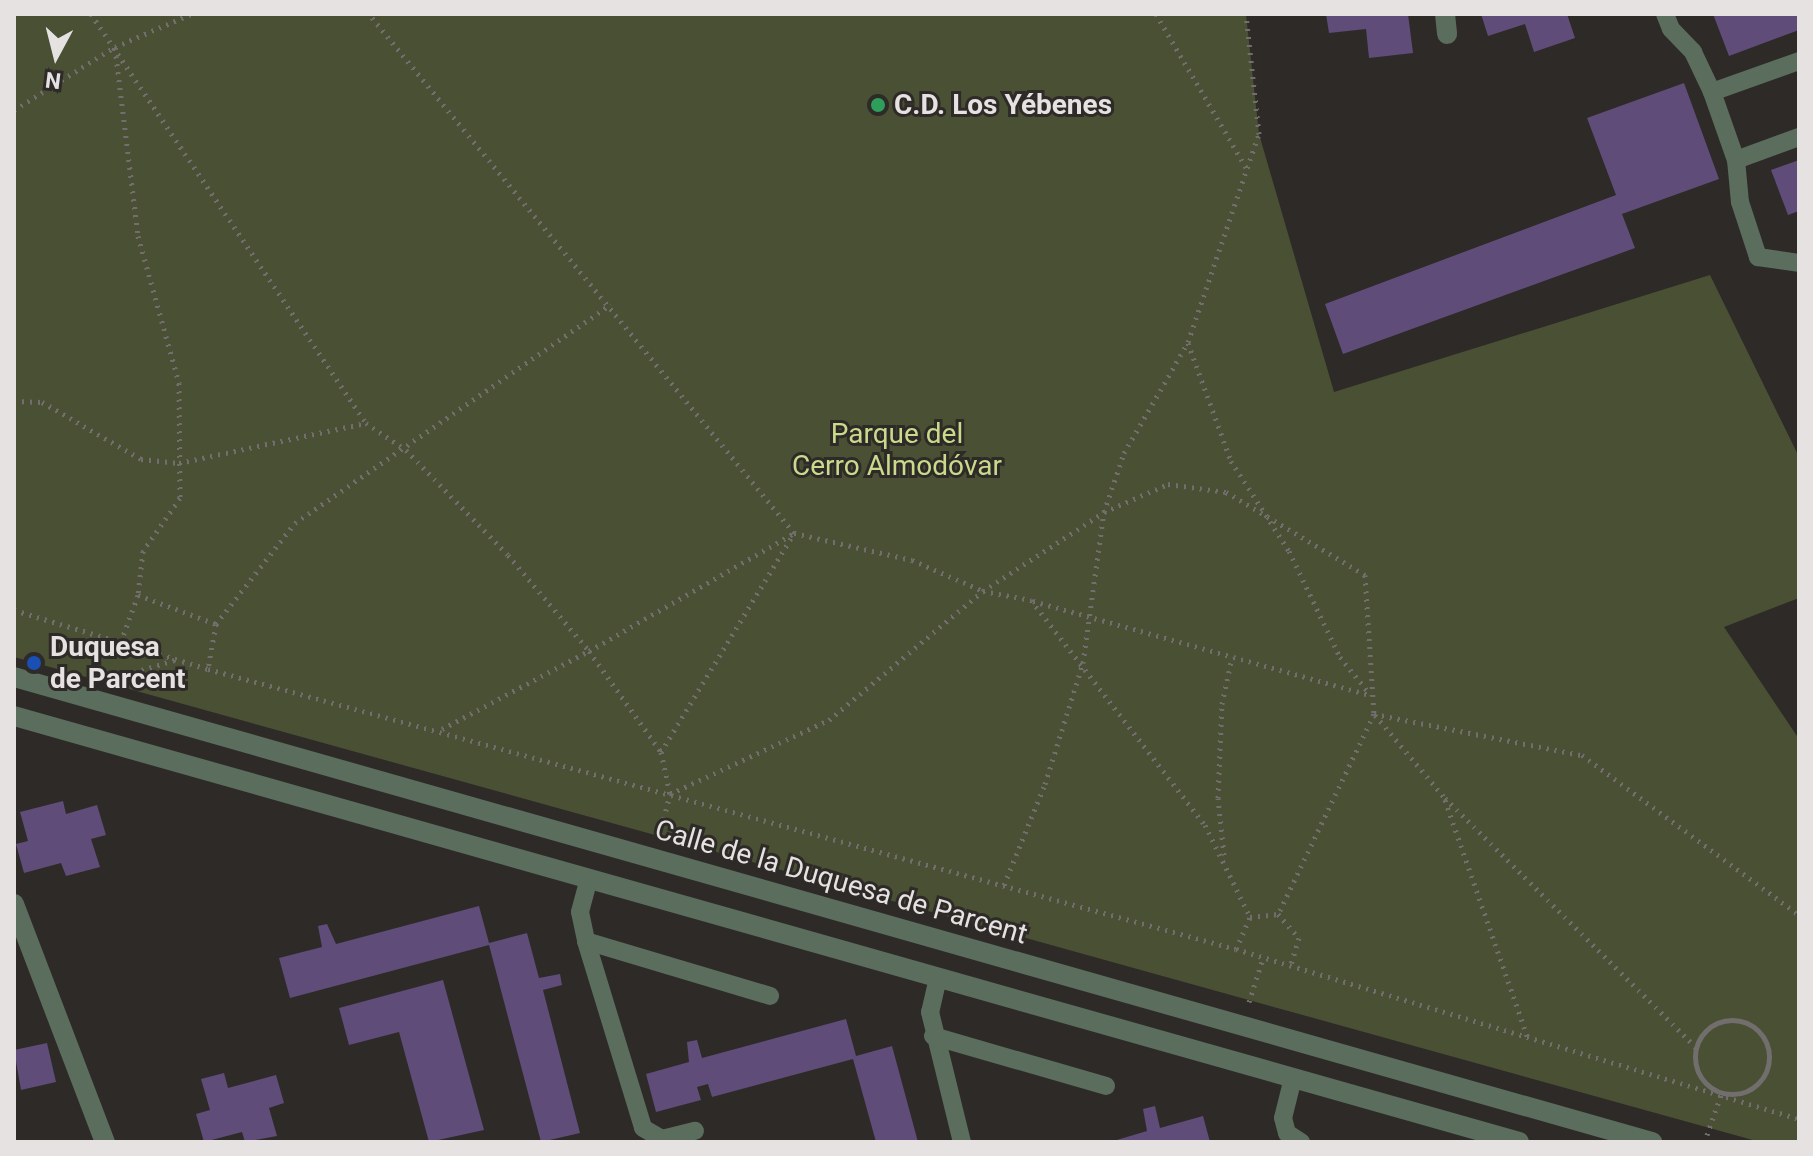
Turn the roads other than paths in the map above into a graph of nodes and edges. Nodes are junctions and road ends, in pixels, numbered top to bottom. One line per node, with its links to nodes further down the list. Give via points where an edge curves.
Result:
1 (1665, 14): 3 (lane, via 1671,29 1693,52)
2 (1799, 61): 3 (lane)
3 (1712, 92): 5 (lane)
4 (1799, 137): 5 (lane)
5 (1736, 160): 6 (lane, via 1740,202 1758,257)
6 (1799, 263)
7 (14, 677): 22 (street, Calle de la Duquesa de Parcent)
8 (14, 716): 9 (street)
9 (588, 882): 11 (lane, via 580,912); 12 (street)
10 (14, 904): 18 (street)
11 (586, 941): 13 (lane); 17 (lane, via 643,1128 662,1139)
12 (938, 978): 14 (lane, via 930,1012); 15 (street)
13 (770, 996)
14 (933, 1036): 16 (lane); 19 (lane)
15 (1293, 1078): 20 (lane, via 1283,1118 1287,1133); 21 (street)
16 (1106, 1086)
17 (695, 1131)
18 (105, 1142)
19 (962, 1142)
20 (1301, 1142)
21 (1519, 1142)
22 (1652, 1142)

